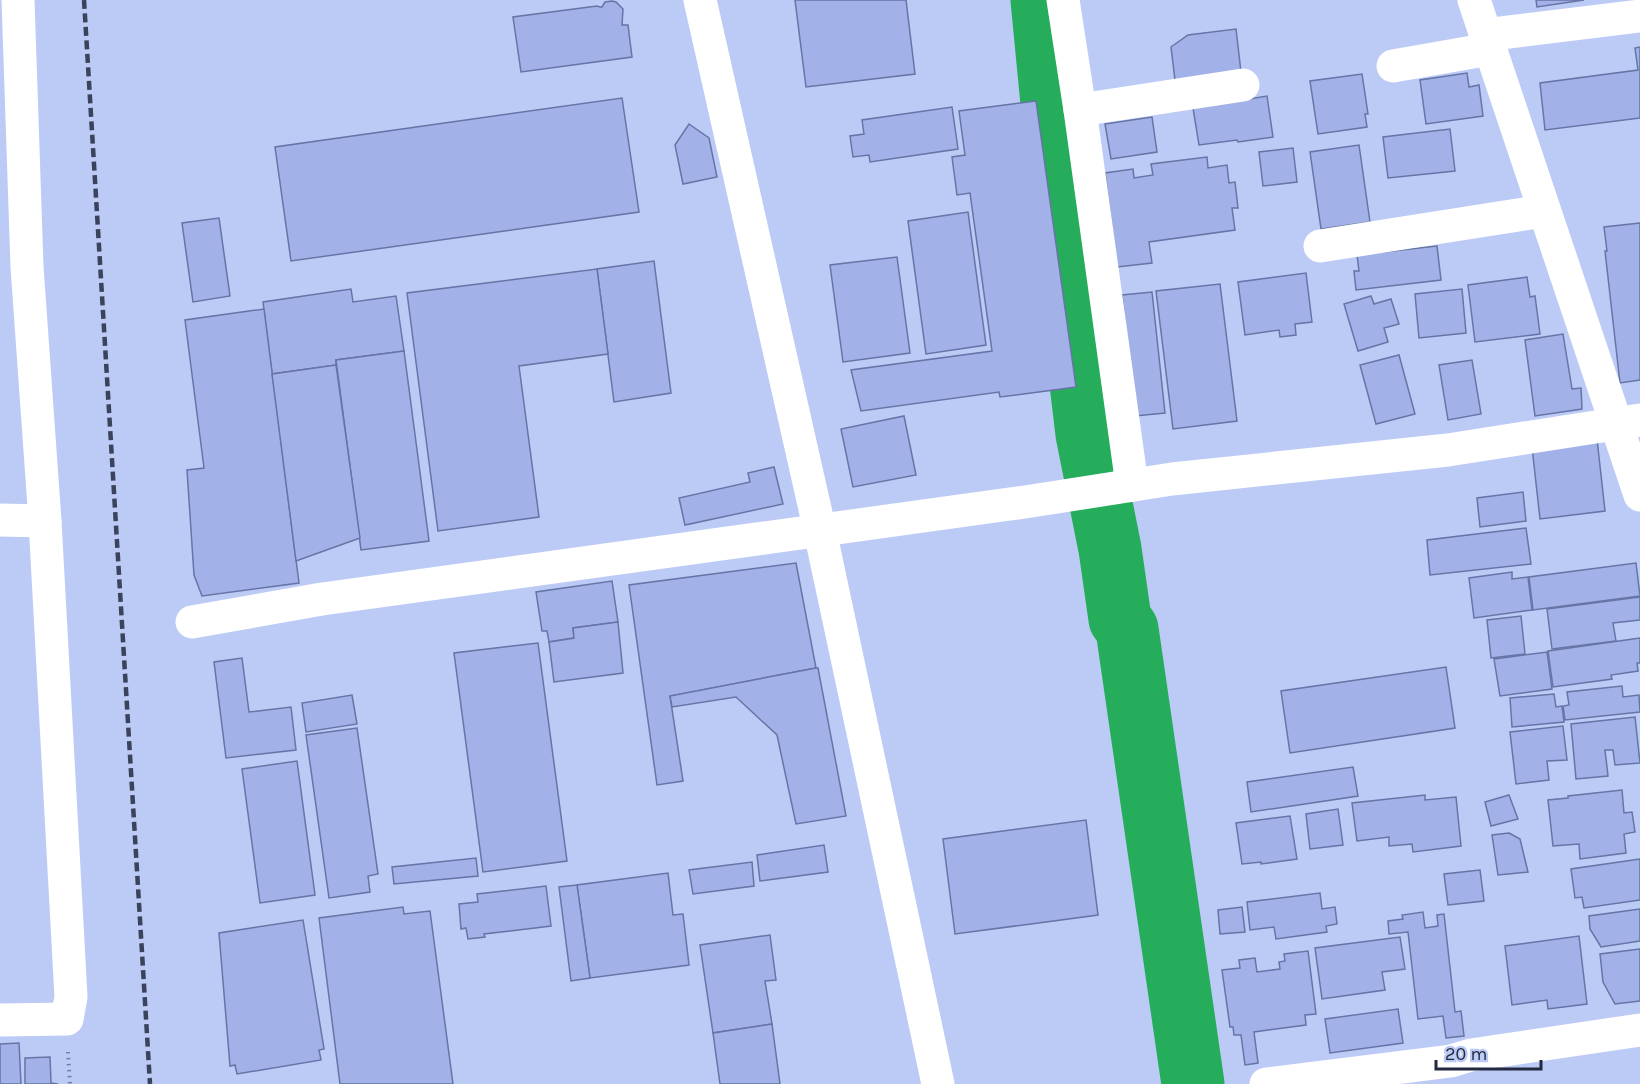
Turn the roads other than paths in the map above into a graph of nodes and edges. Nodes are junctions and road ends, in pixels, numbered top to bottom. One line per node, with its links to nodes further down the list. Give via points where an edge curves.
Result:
1 (18, 0): 12 (street)
2 (700, 0): 18 (street)
3 (1063, 0): 9 (street)
4 (1474, 0): 6 (street)
5 (1640, 16): 6 (street)
6 (1487, 42): 7 (street); 10 (street)
7 (1393, 66)
8 (1243, 85): 9 (street)
9 (1080, 110): 14 (street)
10 (1544, 211): 11 (street); 13 (street)
11 (1320, 246)
12 (14, 266): 17 (street)
13 (1628, 422): 14 (street, via 1448,450); 15 (street)
14 (1132, 485): 18 (street)
15 (1640, 495)
16 (0, 520): 17 (street)
17 (45, 521): 20 (street, via 71,997 67,1019)
18 (820, 531): 19 (street, via 322,599); 22 (street)
19 (192, 622)
20 (0, 1020)
21 (1640, 1030): 23 (street, via 1471,1054 1451,1061)
22 (938, 1084)
23 (1266, 1084)

